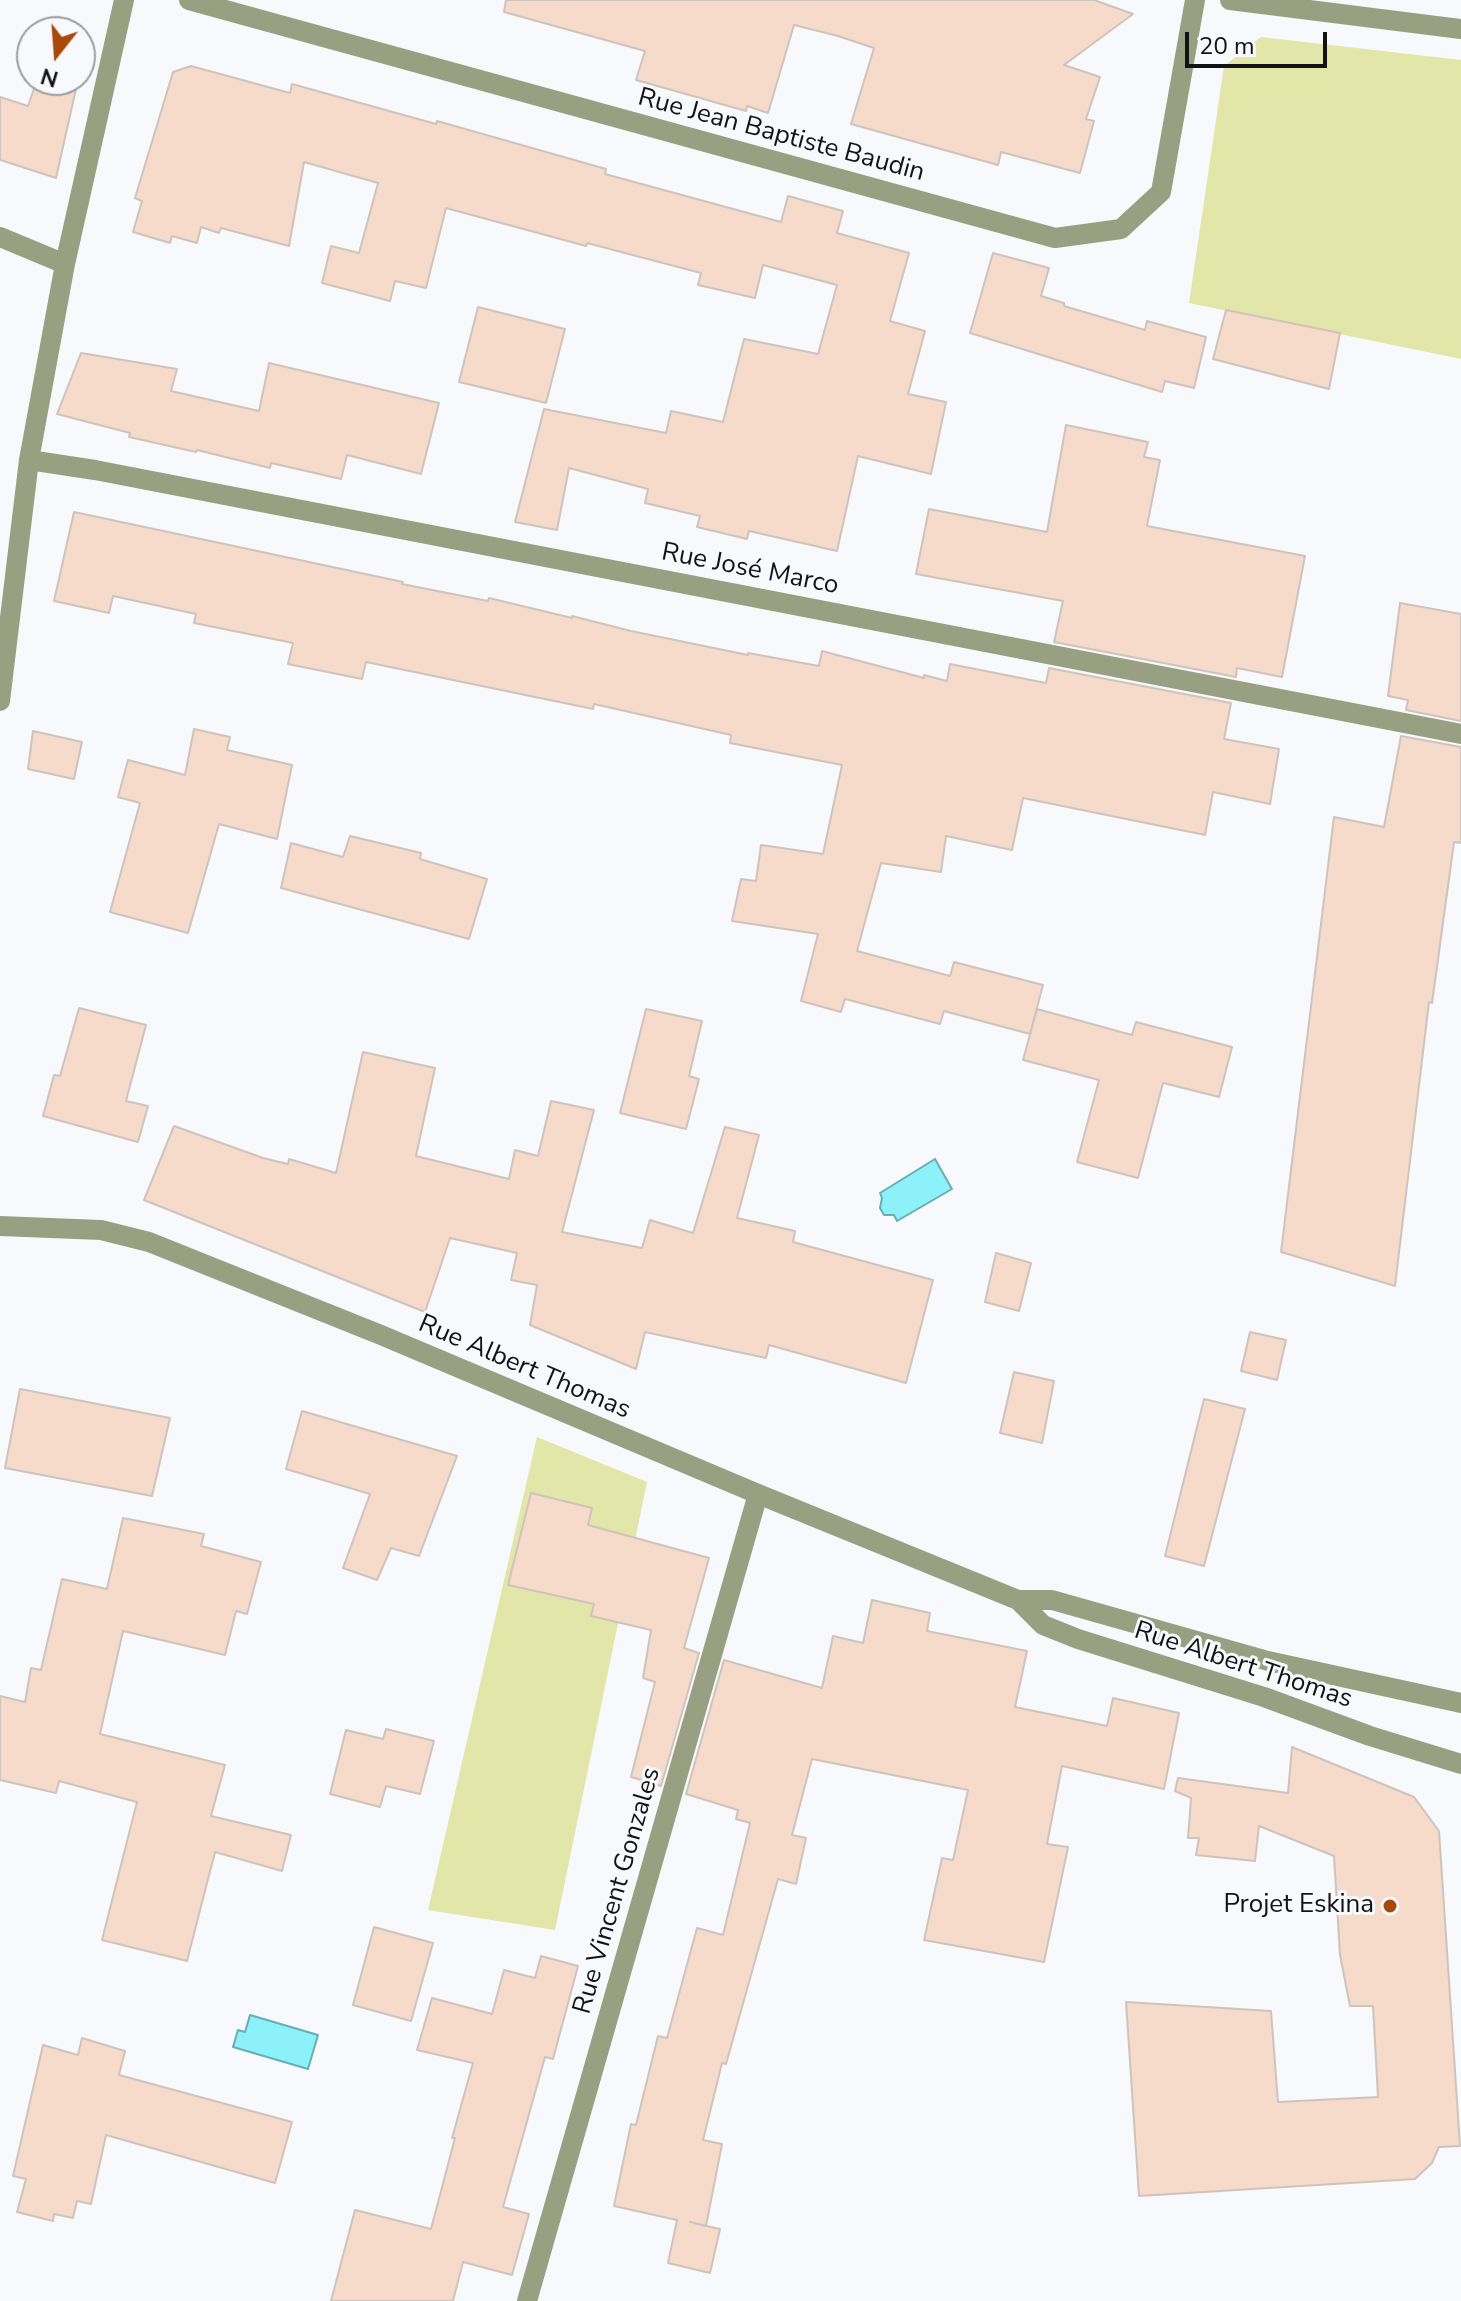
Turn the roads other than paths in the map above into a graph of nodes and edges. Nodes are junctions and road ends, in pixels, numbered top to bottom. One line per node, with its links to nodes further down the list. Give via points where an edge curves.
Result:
1 (124, 0): 7 (street)
2 (189, 0): 3 (street, Rue Jean Baptiste Baudin, via 1055,238 1121,229 1161,192)
3 (1195, 0)
4 (1230, 0): 5 (street)
5 (1461, 29)
6 (0, 237): 7 (street)
7 (65, 264): 8 (street)
8 (29, 460): 9 (street); 10 (street, Rue José Marco)
9 (0, 701)
10 (1461, 734)
11 (0, 1226): 12 (street, Rue Albert Thomas, via 101,1230 149,1242)
12 (758, 1494): 13 (street, Rue Albert Thomas); 16 (street, Rue Vincent Gonzales)
13 (1018, 1600): 14 (street, Rue Albert Thomas, via 1052,1600 1268,1661); 15 (street, Rue Albert Thomas, via 1043,1625 1078,1639)
14 (1461, 1703)
15 (1461, 1764)
16 (527, 2301)

